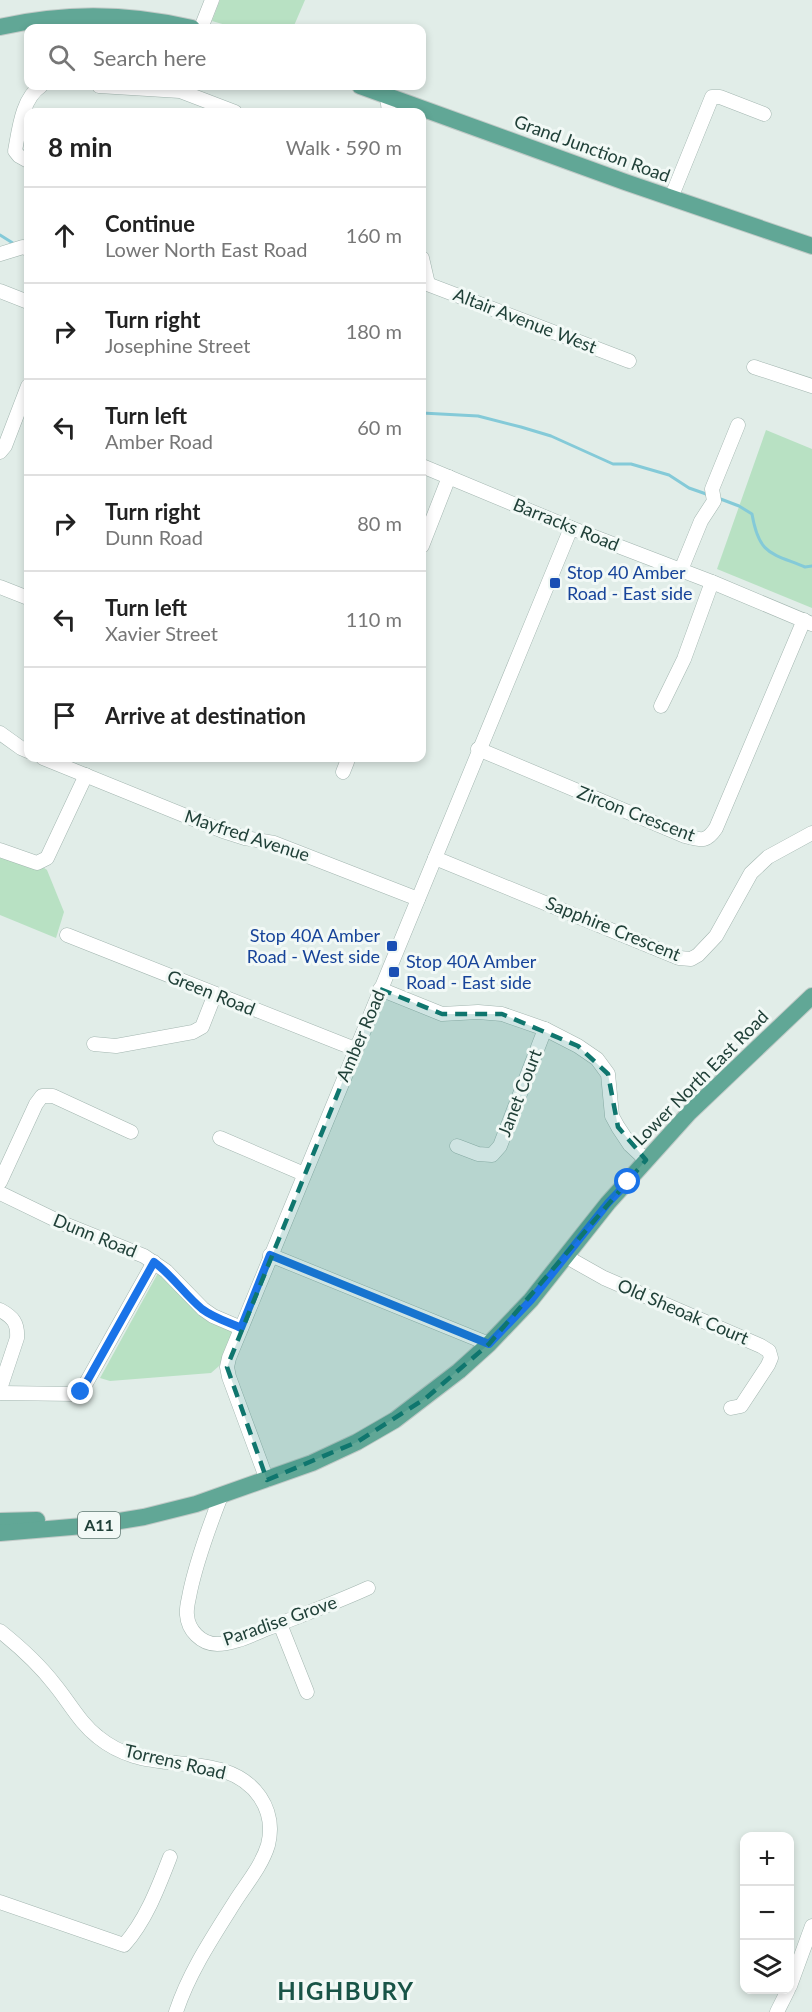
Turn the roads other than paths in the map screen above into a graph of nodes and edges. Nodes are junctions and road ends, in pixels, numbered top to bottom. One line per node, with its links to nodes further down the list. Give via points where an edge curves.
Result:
1 (212, 0): 5 (street)
2 (78, 17): 3 (main road); 4 (main road, via 109,16); 6 (main road)
3 (49, 24)
4 (170, 24)
5 (203, 24)
6 (0, 27)
7 (24, 30): 8 (main road)
8 (0, 36)
9 (34, 90): 13 (street)
10 (164, 90): 14 (street, via 180,91)
11 (366, 90): 12 (main road, Grand Junction Road)
12 (388, 104)
13 (25, 108)
14 (225, 108)
15 (24, 114): 18 (street, via 15,151)
16 (765, 114): 19 (street, via 712,97)
17 (426, 117): 19 (main road, Grand Junction Road)
18 (24, 159)
19 (671, 198): 20 (main road, Grand Junction Road)
20 (812, 246)
21 (426, 283): 24 (street, Altair Avenue West)
22 (0, 291): 23 (street)
23 (24, 300)
24 (629, 361)
25 (754, 367): 26 (street)
26 (812, 386)
27 (24, 410): 29 (street)
28 (738, 425): 34 (street, via 712,489 714,501 701,521)
29 (0, 452)
30 (426, 468): 31 (street, Barracks Road)
31 (449, 477): 32 (street, Barracks Road); 33 (street)
32 (571, 528): 34 (street, Barracks Road); 42 (street, Amber Road)
33 (426, 536)
34 (681, 570): 35 (street, Barracks Road)
35 (712, 582): 38 (street, Barracks Road); 39 (street, via 684,659)
36 (0, 587): 37 (street)
37 (24, 596)
38 (808, 622): 42 (street, Zircon Crescent, via 710,837 700,840 685,836)
39 (661, 706)
40 (0, 733): 41 (street)
41 (24, 749)
42 (478, 749): 47 (street, Amber Road)
43 (53, 762): 44 (street, Mayfred Avenue)
44 (86, 775): 46 (street, via 47,858 37,863); 48 (street, Mayfred Avenue, via 223,831 274,843)
45 (812, 833): 47 (street, Sapphire Crescent, via 768,857 751,873 716,936 691,959 679,958)
46 (0, 850)
47 (435, 858): 48 (street, Amber Road)
48 (418, 898): 50 (street, Amber Road)
49 (68, 935): 51 (street, Green Road)
50 (380, 989): 53 (street, via 442,1014 502,1014); 55 (street, Amber Road)
51 (215, 994): 54 (street, via 202,1027 193,1032 116,1046); 55 (street, Green Road)
52 (812, 996): 59 (main road, Lower North East Road / A11, via 689,1113)
53 (545, 1029): 58 (street, Janet Court, via 500,1146 492,1155); 59 (street, via 597,1059 608,1074 612,1116 630,1145)
54 (94, 1044)
55 (355, 1049): 60 (street, Amber Road)
56 (131, 1132): 61 (street, via 53,1096 42,1096)
57 (220, 1138): 60 (street)
58 (457, 1146)
59 (646, 1160): 64 (main road, Lower North East Road / A11)
60 (304, 1174): 63 (street, Amber Road)
61 (0, 1182)
62 (0, 1193): 65 (street, Dunn Road)
63 (270, 1255): 67 (street, Amber Road); 68 (street)
64 (565, 1256): 68 (main road, Lower North East Road / A11, via 531,1300); 71 (street, Old Sheoak Court, via 604,1278 769,1352 768,1365 741,1406)
65 (154, 1262): 67 (street, Dunn Road, via 203,1309); 70 (street, via 81,1392)
66 (0, 1310): 69 (street, via 13,1319 18,1331)
67 (241, 1328): 72 (street, Amber Road, via 227,1367)
68 (489, 1344): 72 (main road, Lower North East Road / A11, via 395,1420 330,1455)
69 (0, 1389)
70 (0, 1393)
71 (731, 1408)
72 (267, 1480): 73 (main road, Lower North East Road / A11)
73 (221, 1496): 74 (main road, Lower North East Road / A11); 78 (street, Paradise Grove, via 193,1577 186,1612 192,1631 200,1639 217,1644)
74 (196, 1504): 75 (main road, Lower North East Road / A11, via 50,1520); 76 (main road, Lower North East Road / A11, via 95,1525)
75 (0, 1521)
76 (0, 1533)
77 (368, 1588): 78 (street, Paradise Grove)
78 (280, 1624): 80 (street)
79 (0, 1631): 86 (street, Torrens Road, via 55,1685 78,1718 113,1748 136,1757 221,1770 254,1789 264,1804 270,1832 261,1862 183,1990)
80 (307, 1692)
81 (170, 1857): 82 (street, via 157,1891 124,1945)
82 (0, 1902)
83 (812, 1926): 84 (street)
84 (794, 1975)
85 (786, 1994): 87 (street)
86 (176, 2012)
87 (777, 2012)

